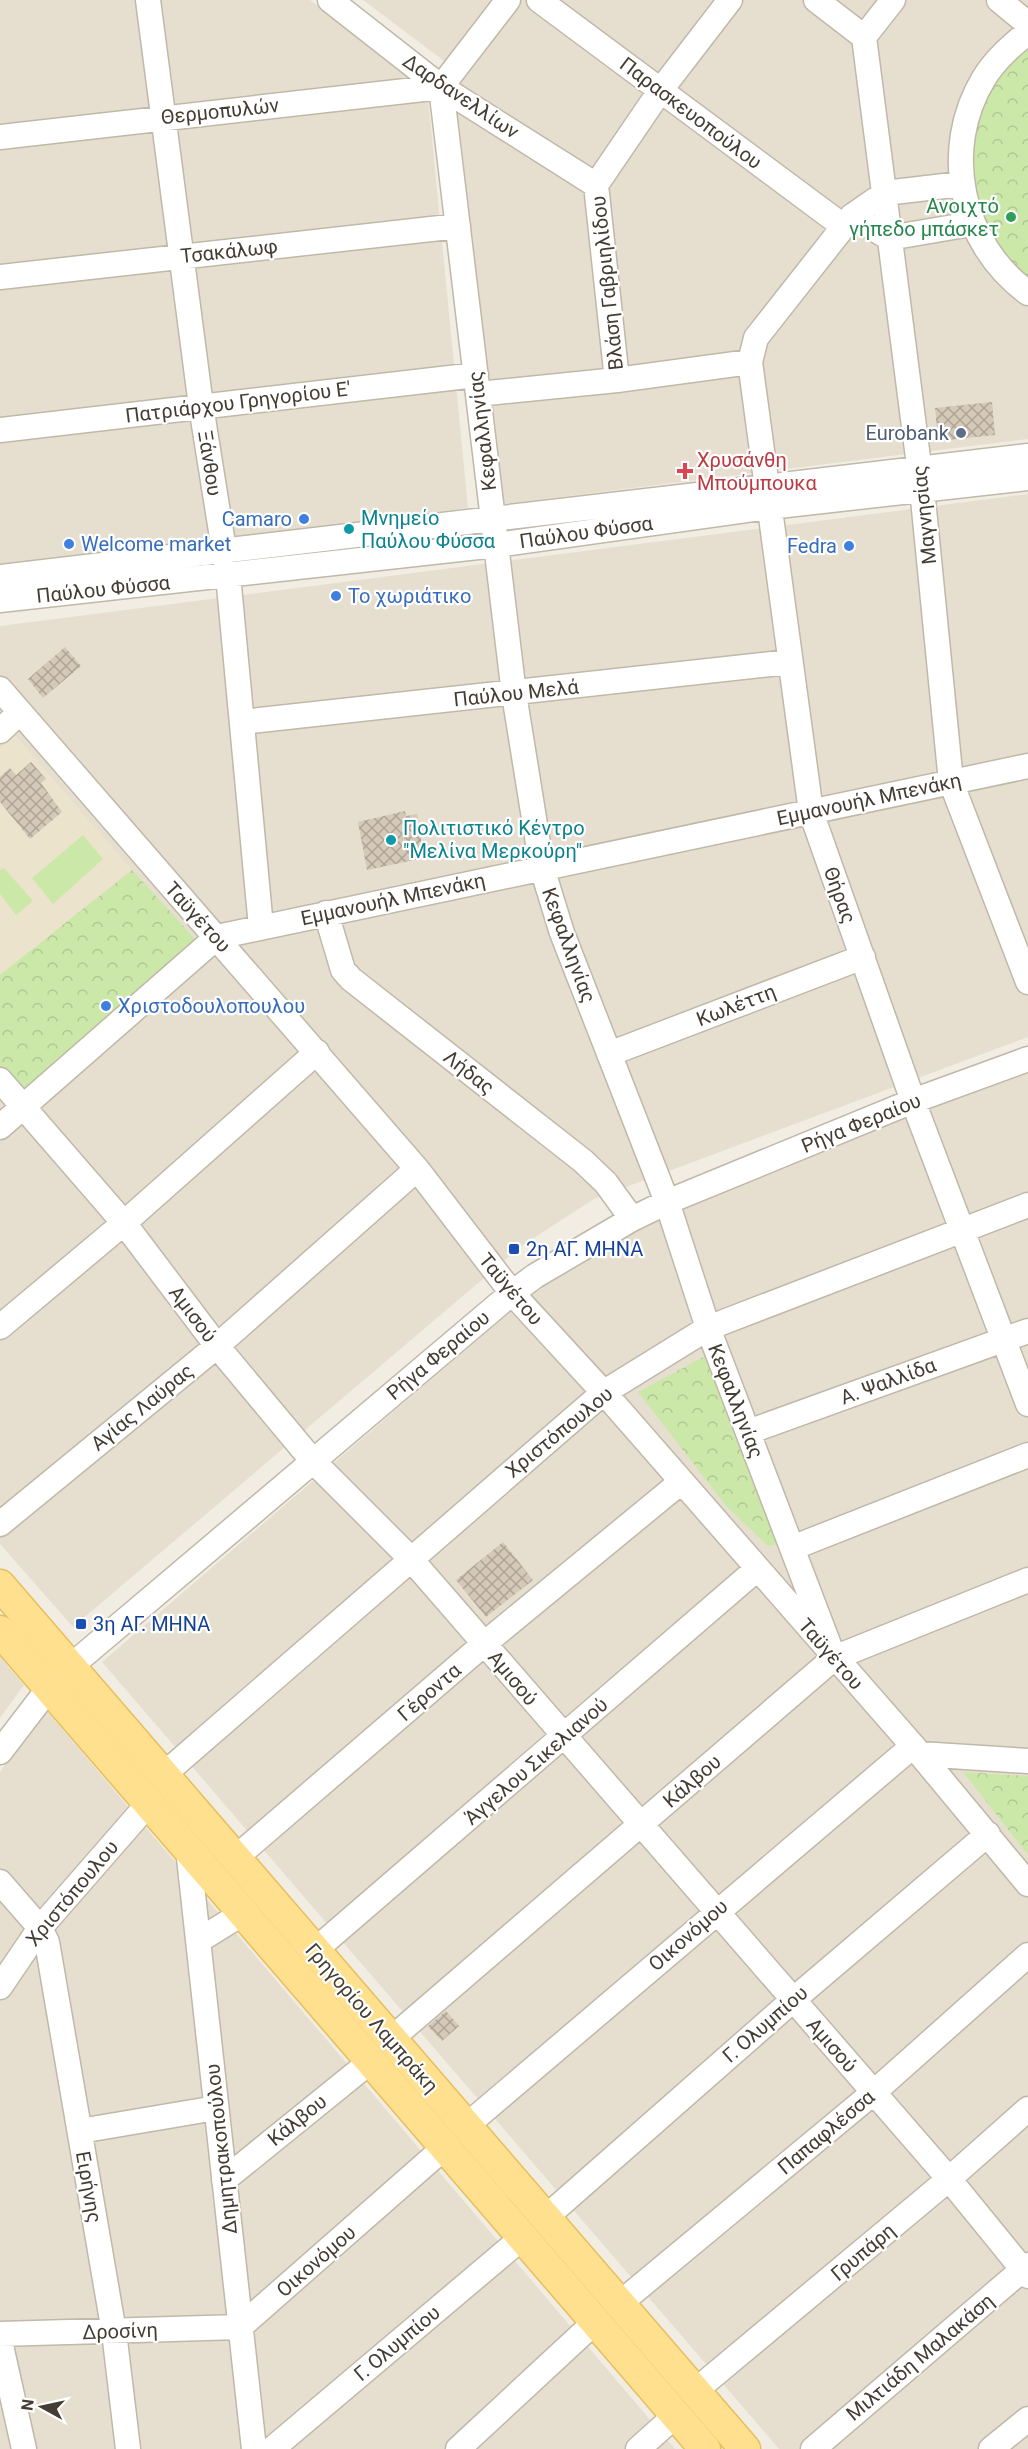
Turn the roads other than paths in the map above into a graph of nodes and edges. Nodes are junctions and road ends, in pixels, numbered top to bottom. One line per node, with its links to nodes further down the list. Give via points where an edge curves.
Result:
1 (148, 0): 14 (street, Ξάνθου)
2 (330, 0): 12 (street, Δαρδανελλίων)
3 (508, 0): 12 (street)
4 (539, 0): 13 (street, Παρασκευοπούλου)
5 (730, 0): 13 (street)
6 (816, 0): 11 (street)
7 (892, 0): 11 (street)
8 (999, 0): 9 (street)
9 (1028, 24)
10 (1028, 32): 16 (street, via 1006,50 984,78 969,109 960,143)
11 (864, 37): 18 (street, Μαγνησίας)
12 (441, 87): 14 (street, Θερμοπυλών); 17 (street, Δαρδανελλίων); 21 (street, Κεφαλληνίας)
13 (660, 91): 17 (street); 19 (street, Παρασκευοπούλου)
14 (165, 117): 15 (street, Θερμοπυλών); 23 (street, Ξάνθου)
15 (0, 137)
16 (961, 184): 18 (street); 20 (street)
17 (596, 185): 27 (street, Βλάση Γαβριηλίδου)
18 (885, 194): 19 (street); 22 (street, Μαγνησίας)
19 (847, 221): 22 (street, Παρασκευοπούλου); 26 (street, via 756,338)
20 (971, 224): 22 (street); 25 (street, via 986,252 1011,281)
21 (458, 226): 23 (street, Τσακάλωφ); 28 (street, Κεφαλληνίας)
22 (889, 238): 33 (street, Μαγνησίας)
23 (183, 256): 24 (street, Τσακάλωφ); 29 (street, Ξάνθου)
24 (0, 277)
25 (1028, 293)
26 (750, 362): 27 (street, Πατριάρχου Γρηγορίου Ε'); 34 (street, Θήρας)
27 (617, 380): 28 (street, Πατριάρχου Γρηγορίου Ε')
28 (476, 385): 29 (street, Πατριάρχου Γρηγορίου Ε'); 35 (street, Κεφαλληνίας)
29 (201, 406): 30 (street, Πατριάρχου Γρηγορίου Ε'); 37 (street, Ξάνθου)
30 (0, 430)
31 (1028, 456): 33 (street, Παύλου Φύσσα)
32 (1028, 478): 33 (street, Παύλου Φύσσα)
33 (921, 479): 34 (street, Παύλου Φύσσα); 47 (street, Μαγνησίας)
34 (768, 497): 35 (street, Παύλου Φύσσα); 36 (street, Παύλου Φύσσα); 40 (street, Θήρας)
35 (493, 520): 36 (street, Κεφαλληνίας); 37 (street, Παύλου Φύσσα)
36 (496, 545): 37 (street, Παύλου Φύσσα); 42 (street, Κεφαλληνίας)
37 (226, 564): 38 (street, Παύλου Φύσσα); 39 (street, Παύλου Φύσσα); 44 (street, Ξάνθου)
38 (0, 577)
39 (0, 600)
40 (789, 662): 42 (street, Παύλου Μελά); 48 (street, Θήρας)
41 (0, 689): 43 (street, Ταϋγέτου)
42 (514, 694): 44 (street, Παύλου Μελά); 49 (street, Κεφαλληνίας)
43 (20, 712): 45 (street); 52 (street, Ταϋγέτου)
44 (243, 722): 51 (street, Ξάνθου)
45 (0, 730)
46 (1028, 766): 47 (street, Εμμανουήλ Μπενάκη)
47 (951, 782): 48 (street, Εμμανουήλ Μπενάκη); 54 (street, Μαγνησίας)
48 (811, 812): 49 (street, Εμμανουήλ Μπενάκη); 53 (street, Θήρας)
49 (542, 868): 50 (street, Εμμανουήλ Μπενάκη); 56 (street, Κεφαλληνίας, via 562,933)
50 (327, 913): 51 (street, Εμμανουήλ Μπενάκη); 65 (street, Λήδας, via 342,970 583,1161 606,1183)
51 (261, 927): 52 (street, Εμμανουήλ Μπενάκη)
52 (217, 937): 55 (street, Ταϋγέτου); 60 (street, Εμμανουήλ Μπενάκη)
53 (863, 957): 56 (street, Κωλέττη); 59 (street, Θήρας)
54 (1028, 982)
55 (316, 1052): 62 (street, Ταϋγέτου); 66 (street)
56 (609, 1054): 63 (street, Κεφαλληνίας)
57 (1028, 1059): 59 (street, Ρήγα Φεραίου)
58 (0, 1080): 60 (street, Αμισού)
59 (913, 1101): 63 (street, Ρήγα Φεραίου); 67 (street, Θήρας)
60 (23, 1108): 61 (street, Εμμανουήλ Μπενάκη); 66 (street, Αμισού)
61 (0, 1127)
62 (417, 1169): 68 (street, Ταϋγέτου); 73 (street, Αγίας Λαύρας)
63 (667, 1202): 65 (street, Ρήγα Φεραίου); 70 (street, Κεφαλληνίας)
64 (1028, 1205): 67 (street, Χριστόπουλου)
65 (632, 1219): 68 (street, Ρήγα Φεραίου)
66 (124, 1223): 69 (street); 73 (street, Αμισού)
67 (961, 1230): 70 (street, Χριστόπουλου); 72 (street, Θήρας)
68 (512, 1293): 74 (street, Ταϋγέτου); 78 (street, Ρήγα Φεραίου)
69 (0, 1327)
70 (708, 1329): 74 (street, Χριστόπουλου); 76 (street, Κεφαλληνίας)
71 (1028, 1331): 72 (street, Α. Ψαλλίδα)
72 (1002, 1340): 75 (street, Θήρας); 76 (street, Α. Ψαλλίδα)
73 (217, 1346): 78 (street, Αμισού); 80 (street, Αγίας Λαύρας)
74 (603, 1393): 79 (street, Ταϋγέτου); 82 (street, Χριστόπουλου)
75 (1028, 1404)
76 (747, 1431): 81 (street, Κεφαλληνίας)
77 (1028, 1455): 81 (street)
78 (312, 1460): 82 (street, Αμισού); 89 (street, Ρήγα Φεραίου)
79 (681, 1482): 83 (street, Ταϋγέτου); 87 (street, Γέροντα)
80 (0, 1524)
81 (792, 1548): 88 (street, Κεφαλληνίας)
82 (410, 1558): 87 (street, Αμισού); 95 (street, Χριστόπουλου)
83 (757, 1569): 88 (street, Ταϋγέτου); 91 (street, Άγγελου Σικελιανού)
84 (1028, 1580): 88 (street, Κάλβου)
85 (0, 1585): 89 (main road, Γρηγορίου Λαμπράκη)
86 (0, 1631): 90 (main road, Γρηγορίου Λαμπράκη)
87 (484, 1644): 91 (street, Αμισού); 100 (street, Γέροντα)
88 (834, 1658): 92 (street, Ταϋγέτου); 97 (street, Κάλβου)
89 (71, 1666): 90 (street, Ρήγα Φεραίου); 95 (main road, Γρηγορίου Λαμπράκη)
90 (49, 1688): 93 (street, Ρήγα Φεραίου); 96 (main road, Γρηγορίου Λαμπράκη)
91 (564, 1738): 97 (street, Αμισού); 107 (street, Άγγελου Σικελιανού)
92 (916, 1750): 94 (street); 98 (street, Ταϋγέτου); 103 (street, Οικονόμου)
93 (0, 1752)
94 (1028, 1761)
95 (163, 1775): 100 (main road, Γρηγορίου Λαμπράκη)
96 (149, 1803): 99 (main road, Γρηγορίου Λαμπράκη); 105 (street, Χριστόπουλου)
97 (641, 1824): 103 (street, Αμισού); 111 (street, Κάλβου)
98 (988, 1834): 102 (street, Ταϋγέτου); 110 (street, Γ. Ολυμπίου)
99 (188, 1849): 104 (main road, Γρηγορίου Λαμπράκη); 106 (street, Δημητρακοπούλου)
100 (234, 1858): 107 (main road, Γρηγορίου Λαμπράκη)
101 (0, 1882): 105 (street)
102 (1028, 1884)
103 (717, 1911): 110 (street, Αμισού); 116 (street, Οικονόμου)
104 (243, 1913): 106 (street); 112 (main road, Γρηγορίου Λαμπράκη)
105 (40, 1928): 109 (street, Χριστόπουλου); 117 (street, Ειρήνης, via 47,1942)
106 (198, 1941): 114 (street, Δημητρακοπούλου)
107 (314, 1951): 111 (main road, Γρηγορίου Λαμπράκη)
108 (1028, 1954): 113 (street, Παπαφλέσσα)
109 (0, 1987)
110 (793, 2000): 113 (street, Αμισού); 121 (street, Γ. Ολυμπίου)
111 (390, 2039): 116 (main road, Γρηγορίου Λαμπράκη)
112 (371, 2061): 118 (main road, Γρηγορίου Λαμπράκη); 120 (street, Κάλβου)
113 (873, 2093): 119 (street, Αμισού); 124 (street, Παπαφλέσσα)
114 (216, 2108): 117 (street); 120 (street, Δημητρακοπούλου)
115 (1028, 2109): 119 (street, Γρυπάρη)
116 (466, 2126): 121 (main road, Γρηγορίου Λαμπράκη)
117 (80, 2131): 127 (street, Ειρήνης)
118 (445, 2147): 122 (main road, Γρηγορίου Λαμπράκη); 126 (street, Οικονόμου)
119 (949, 2179): 123 (street, Αμισού); 130 (street, Γρυπάρη)
120 (224, 2180): 126 (street, Δημητρακοπούλου)
121 (545, 2218): 124 (main road, Γρηγορίου Λαμπράκη)
122 (523, 2237): 125 (main road, Γρηγορίου Λαμπράκη); 136 (street, Γ. Ολυμπίου)
123 (1026, 2270): 141 (street, Μιλτιάδη Μαλακάση)
124 (619, 2304): 130 (main road, Γρηγορίου Λαμπράκη)
125 (595, 2322): 131 (main road, Γρηγορίου Λαμπράκη); 137 (street)
126 (240, 2327): 127 (street, Δροσίνη); 135 (street, Δημητρακοπούλου)
127 (114, 2332): 128 (street, Δροσίνη); 134 (street, Ειρήνης)
128 (0, 2334)
129 (0, 2341): 133 (street)
130 (695, 2391): 140 (main road, Γρηγορίου Λαμπράκη)
131 (676, 2415): 138 (street); 139 (main road, Γρηγορίου Λαμπράκη)
132 (1028, 2419): 142 (street)
133 (24, 2449)
134 (128, 2449)
135 (254, 2449)
136 (272, 2449)
137 (458, 2449)
138 (638, 2449)
139 (705, 2449)
140 (745, 2449)
141 (813, 2449)
142 (990, 2449)

